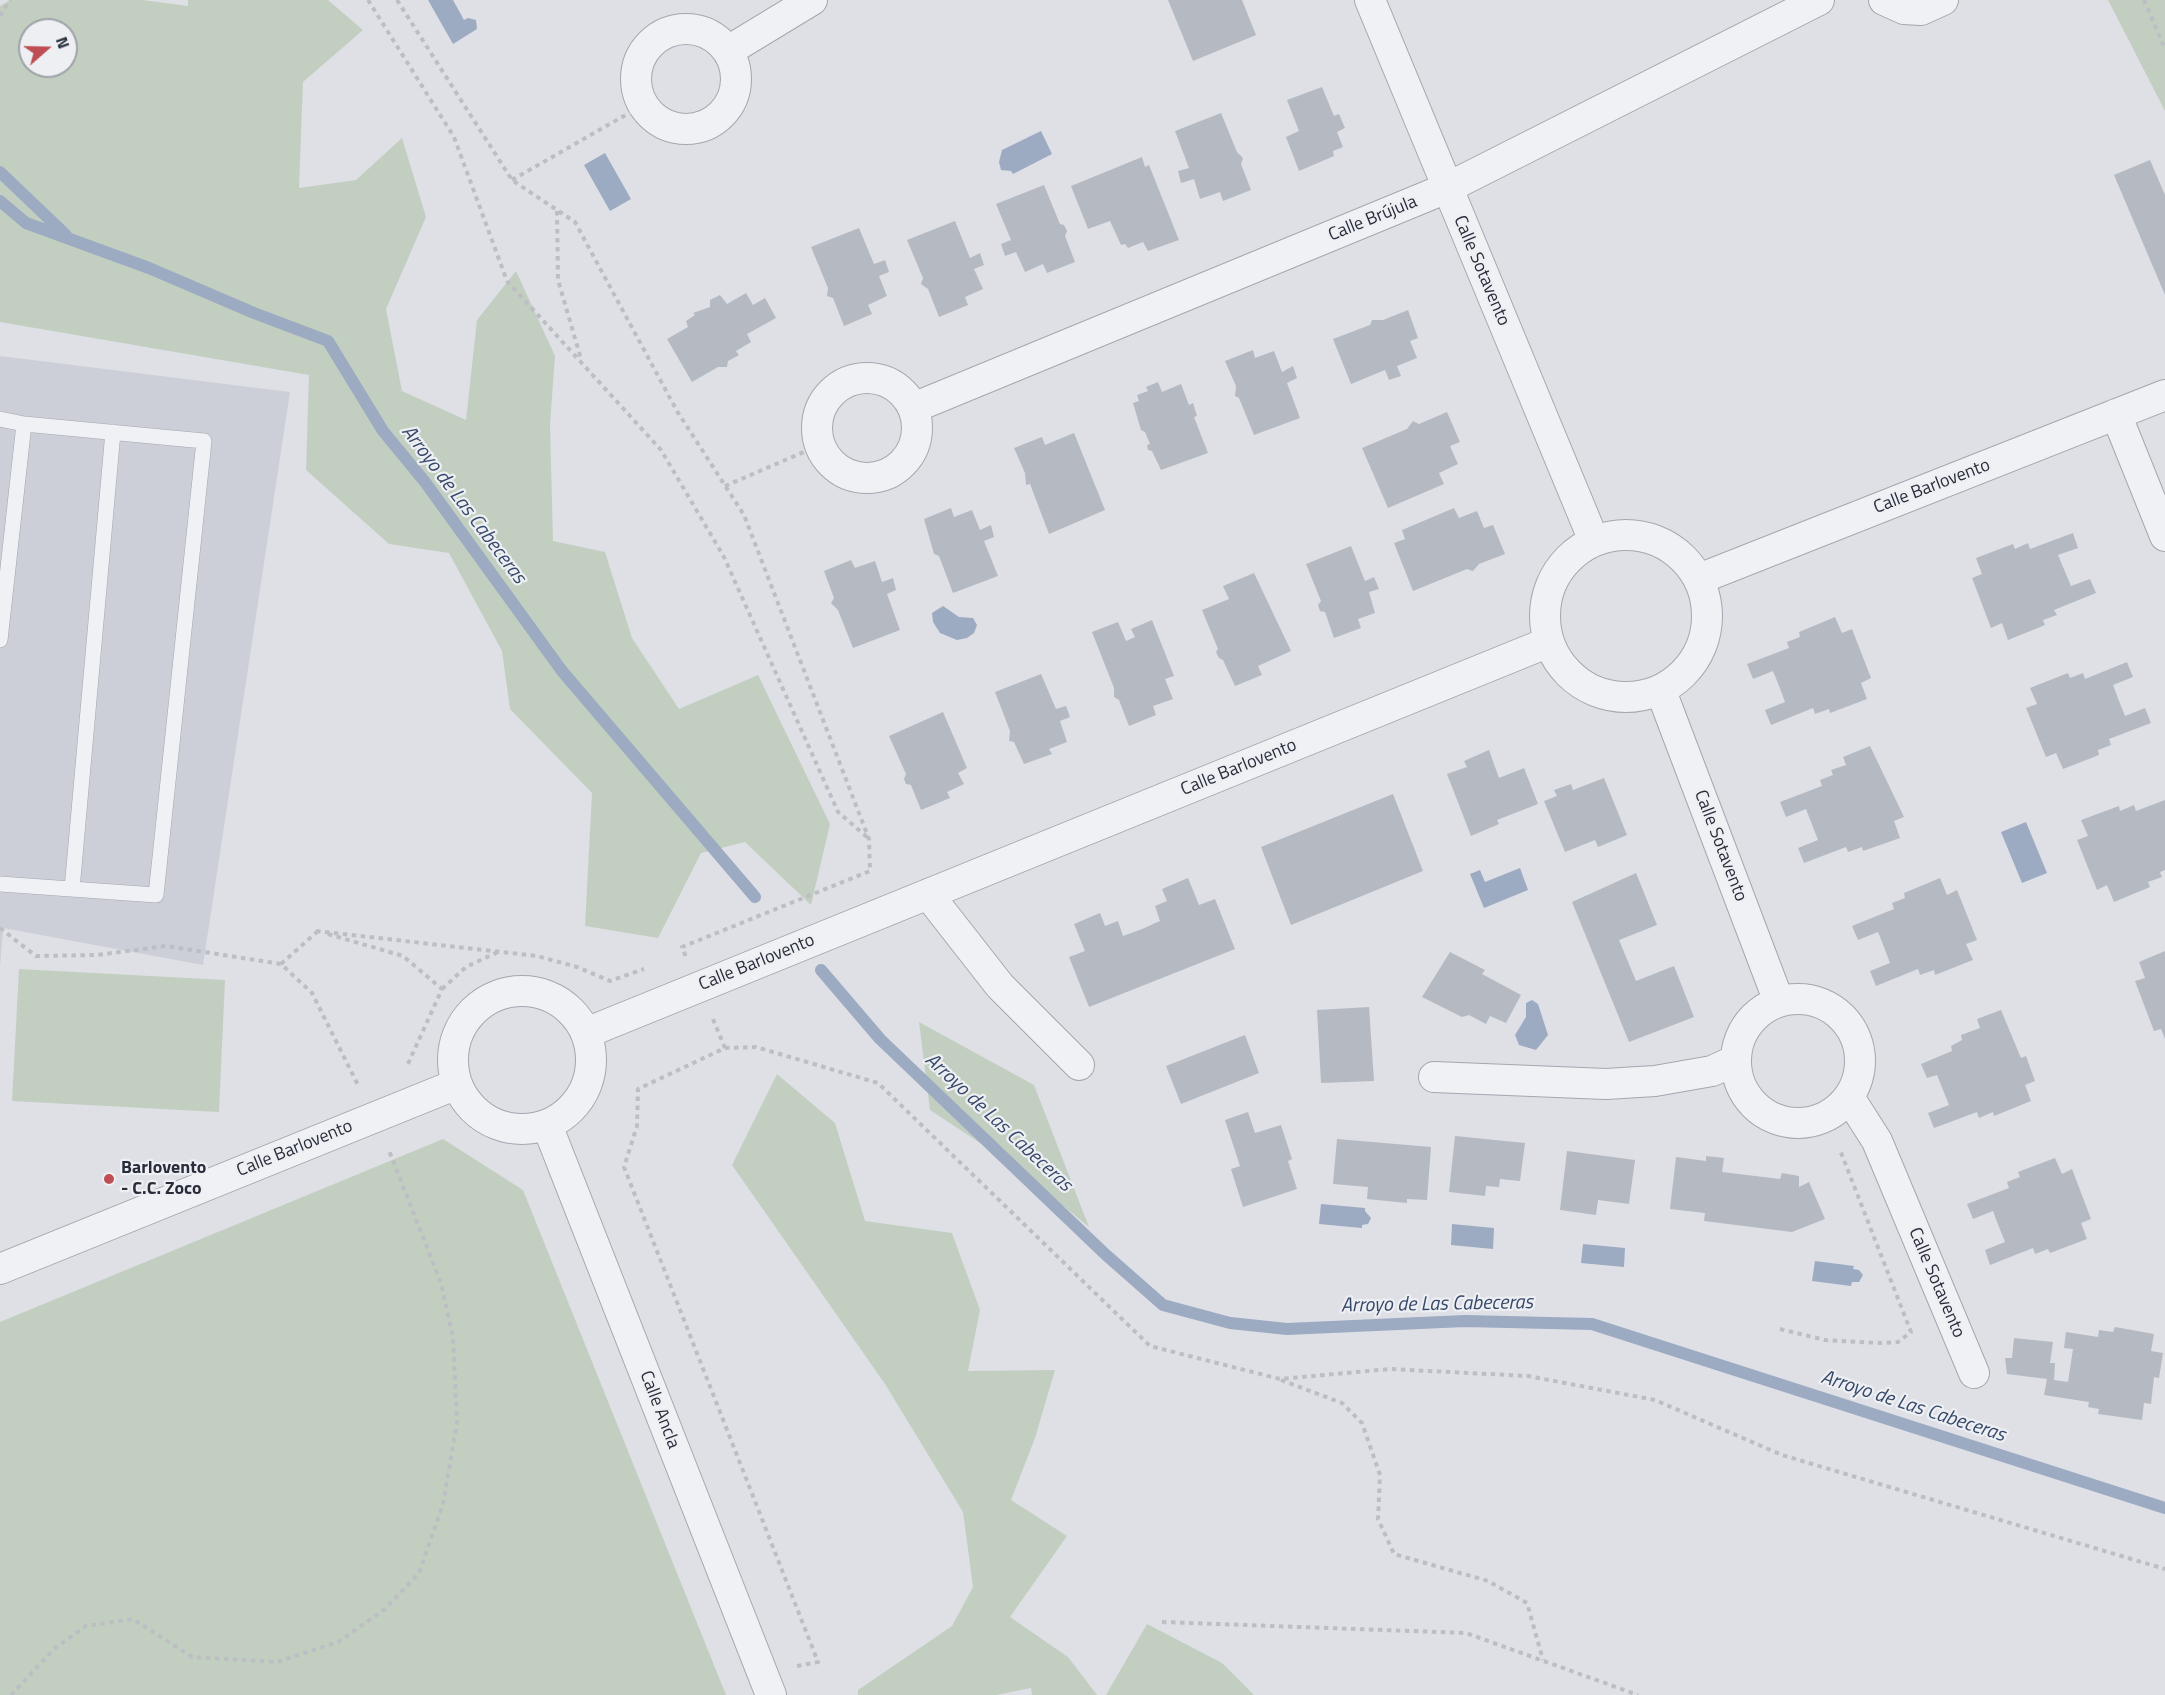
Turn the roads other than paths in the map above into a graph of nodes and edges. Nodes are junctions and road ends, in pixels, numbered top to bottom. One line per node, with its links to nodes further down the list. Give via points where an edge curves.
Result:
1 (812, 0): 6 (street)
2 (1370, 0): 7 (street, Calle Sotavento)
3 (1819, 0): 7 (street, Calle Brújula)
4 (1884, 0): 5 (street, via 1904,9 1921,10)
5 (1943, 0)
6 (728, 51): 6 (street, via 736,79 733,97 711,123 694,129 660,122 638,96 639,61 648,45 661,34 695,29 712,35)
7 (1447, 188): 9 (street, Calle Brújula); 15 (street, Calle Sotavento)
8 (2165, 395): 10 (street, Calle Barlovento)
9 (913, 408): 9 (street, via 918,429 915,446 892,473 858,478 842,472 820,445 820,410 829,395 843,384 859,378 877,379 893,385)
10 (2116, 414): 14 (street); 16 (street, Calle Barlovento)
11 (0, 419): 12 (lane)
12 (24, 424): 13 (lane); 17 (lane)
13 (113, 432): 21 (lane); 21 (lane, via 204,441 156,894)
14 (2165, 536)
15 (1594, 541): 16 (street, via 1618,535 1642,536 1665,544 1684,559); 18 (street, via 1557,572 1548,594 1545,618)
16 (1699, 579): 19 (street, via 1707,603 1707,630 1699,655 1682,676)
17 (0, 640)
18 (1549, 642): 19 (street, via 1562,666 1582,685 1607,696 1634,698); 22 (street, Calle Barlovento)
19 (1660, 691): 23 (street, Calle Sotavento)
20 (0, 884): 21 (lane)
21 (72, 889)
22 (928, 894): 24 (street, Calle Barlovento); 26 (street, via 1000,986)
23 (1779, 1002): 25 (street, via 1762,1010 1748,1024 1739,1041); 29 (street, via 1817,1001 1835,1010 1848,1024 1861,1060 1858,1080)
24 (586, 1033): 28 (street, via 573,1013 554,998 531,991 507,992 485,1000 468,1016 456,1037 453,1060); 30 (street, via 591,1054 589,1077 566,1114)
25 (1736, 1060): 27 (street, via 1712,1071 1606,1084); 29 (street, via 1739,1080 1748,1097 1762,1112 1780,1120 1799,1124 1818,1120)
26 (1079, 1065)
27 (1434, 1077)
28 (457, 1084): 30 (street, via 467,1103 484,1118 503,1127); 31 (street, Calle Barlovento)
29 (1843, 1104): 32 (street, Calle Sotavento, via 1877,1141)
30 (547, 1125): 33 (street, Calle Ancla)
31 (0, 1269)
32 (1974, 1373)
33 (771, 1695)

